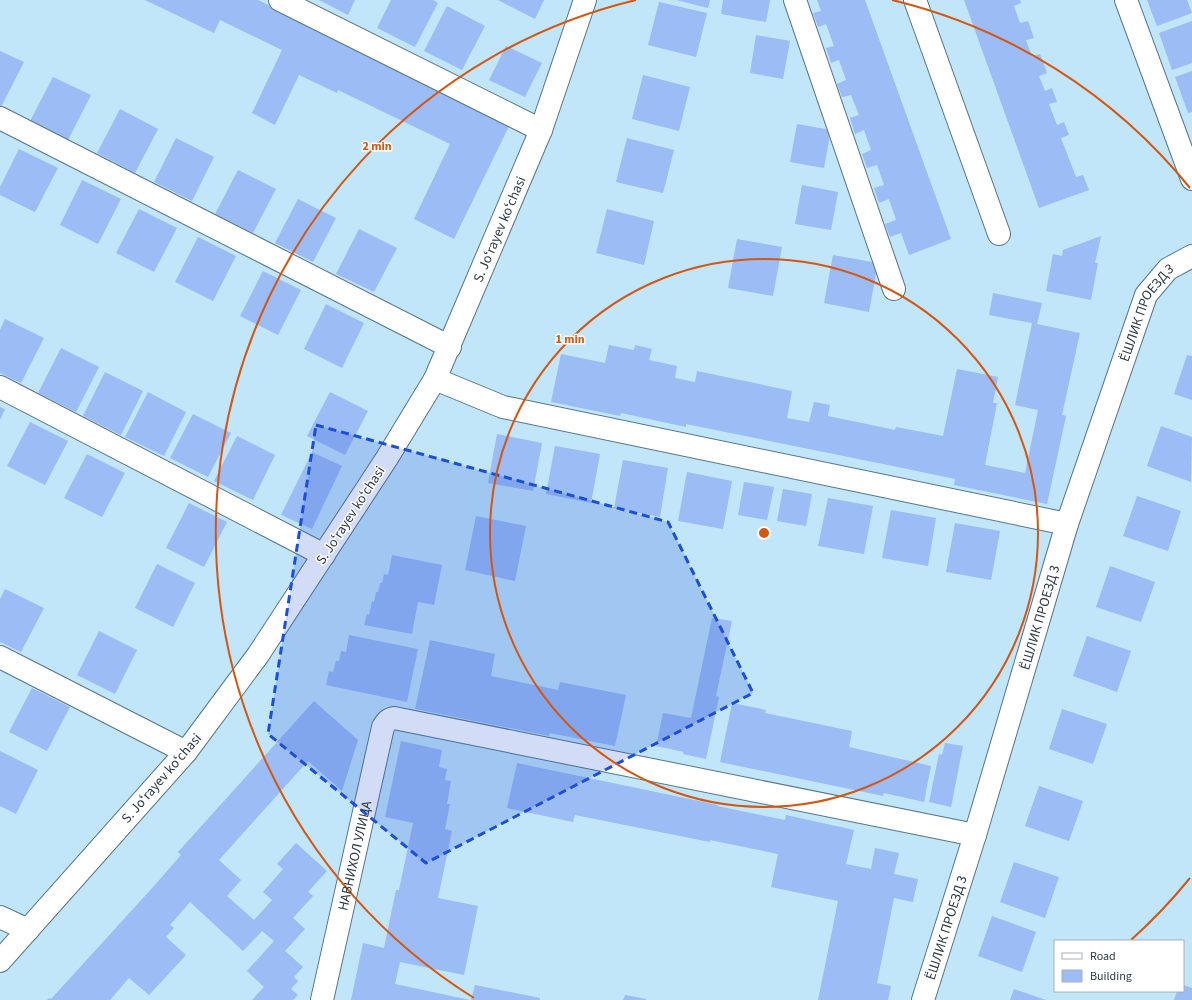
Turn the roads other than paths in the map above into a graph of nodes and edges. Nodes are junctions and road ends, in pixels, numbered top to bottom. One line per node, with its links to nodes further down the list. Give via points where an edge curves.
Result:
1 (280, 0): 7 (street)
2 (585, 0): 7 (street, S. Joʻrayev koʻchasi)
3 (795, 0): 11 (street)
4 (915, 0): 9 (street)
5 (1126, 0): 8 (street)
6 (0, 118): 12 (street)
7 (541, 130): 12 (street, S. Joʻrayev koʻchasi)
8 (1192, 179)
9 (1000, 234)
10 (1192, 256): 15 (street, ЁШЛИК ПРОЕЗД 3, via 1168,269 1146,295)
11 (894, 289)
12 (450, 347): 13 (street, S. Joʻrayev koʻchasi)
13 (435, 379): 15 (street, via 503,407); 16 (street, S. Joʻrayev koʻchasi)
14 (0, 387): 16 (street)
15 (1067, 524): 19 (street, ЁШЛИК ПРОЕЗД 3)
16 (324, 556): 18 (street, S. Joʻrayev koʻchasi, via 258,655)
17 (0, 657): 18 (street)
18 (186, 752): 21 (street, S. Joʻrayev koʻchasi)
19 (975, 835): 23 (street, НАВНИХОЛ УЛИЦА, via 389,719 383,727); 24 (street, ЁШЛИК ПРОЕЗД 3)
20 (0, 917): 21 (street)
21 (28, 930): 22 (street, S. Joʻrayev koʻchasi)
22 (0, 961)
23 (322, 1000)
24 (923, 1000)

